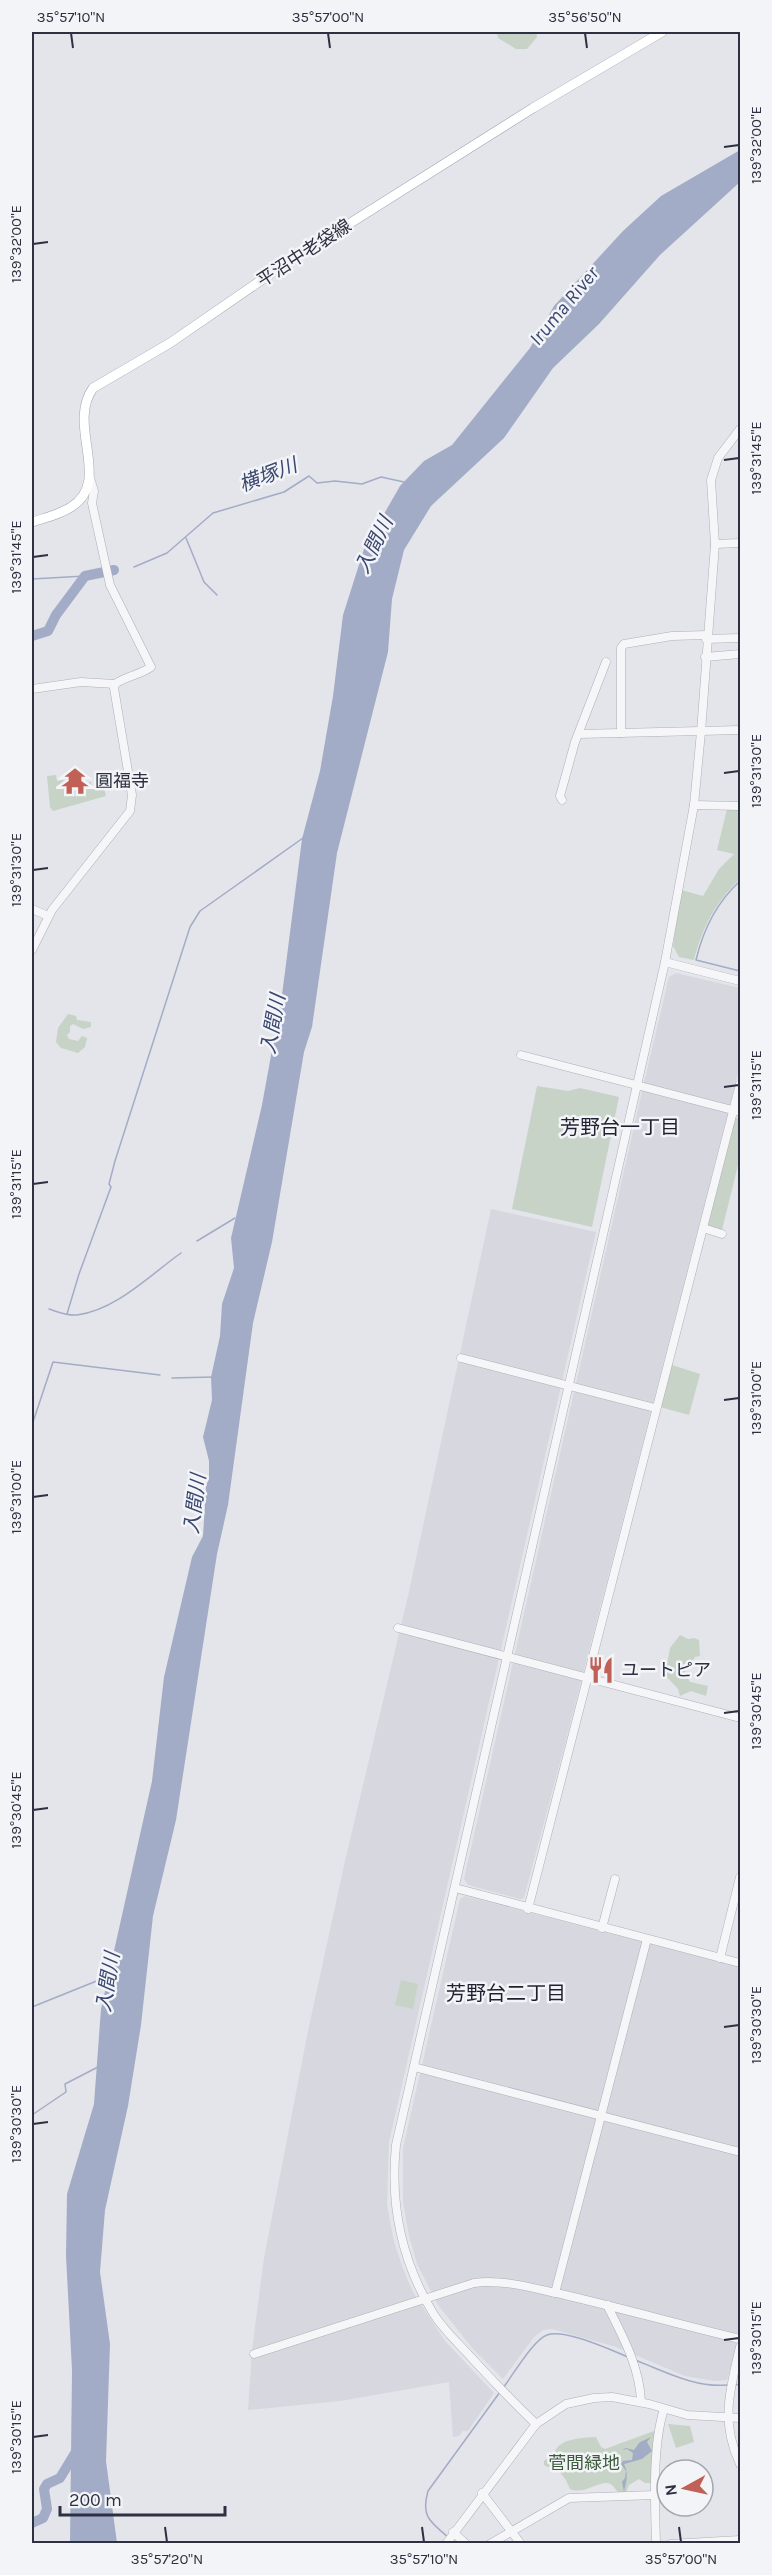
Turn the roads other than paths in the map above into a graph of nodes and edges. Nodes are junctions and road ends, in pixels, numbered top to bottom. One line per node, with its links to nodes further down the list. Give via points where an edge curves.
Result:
1 (662, 32): 3 (main road, 平沼中老袋線, via 532,108 279,268 170,343 93,388 82,418)
2 (741, 429): 6 (street, via 714,467 711,488)
3 (90, 493): 4 (main road, via 71,507); 12 (street, via 108,578 151,667)
4 (32, 522)
5 (741, 543): 6 (street)
6 (715, 544): 7 (street)
7 (707, 637): 8 (street); 10 (street); 16 (street, via 672,636 624,644)
8 (741, 638)
9 (741, 654): 10 (street)
10 (705, 657): 15 (street)
11 (606, 662): 17 (street)
12 (115, 684): 13 (street, via 81,682); 22 (street, via 132,795 130,811)
13 (32, 689)
14 (741, 730): 15 (street)
15 (701, 732): 16 (street); 19 (street)
16 (621, 733): 17 (street)
17 (579, 734): 18 (street)
18 (562, 800)
19 (694, 805): 20 (street); 24 (street)
20 (741, 806)
21 (32, 909): 22 (street)
22 (48, 916): 23 (street)
23 (32, 950)
24 (665, 962): 25 (street); 28 (street)
25 (741, 981)
26 (521, 1055): 28 (street)
27 (741, 1084): 29 (street)
28 (637, 1086): 29 (street); 33 (street)
29 (737, 1111): 30 (street)
30 (703, 1228): 31 (street); 34 (street)
31 (722, 1234)
32 (461, 1358): 33 (street)
33 (569, 1385): 34 (street); 36 (street)
34 (656, 1408): 37 (street)
35 (398, 1628): 36 (street)
36 (507, 1657): 37 (street); 41 (street)
37 (586, 1677): 38 (street); 42 (street)
38 (741, 1718)
39 (741, 1877): 45 (street)
40 (615, 1879): 43 (street)
41 (455, 1888): 42 (street); 47 (street)
42 (528, 1909): 43 (street)
43 (602, 1928): 44 (street)
44 (647, 1939): 45 (street); 48 (street)
45 (720, 1958): 46 (street)
46 (741, 1964)
47 (414, 2067): 48 (street); 51 (street, via 396,2145 394,2184 403,2243)
48 (601, 2116): 49 (street); 50 (street)
49 (741, 2152)
50 (555, 2293): 51 (street, via 486,2281); 52 (street)
51 (425, 2299): 55 (street); 60 (street, via 454,2339)
52 (607, 2305): 53 (street); 56 (street, via 626,2342)
53 (741, 2339)
54 (741, 2347): 58 (street, via 728,2398)
55 (255, 2354)
56 (641, 2402): 57 (street); 60 (street, via 612,2397 584,2399 558,2408)
57 (664, 2409): 58 (street); 61 (street)
58 (728, 2418): 59 (street); 62 (street)
59 (741, 2418)
60 (536, 2424): 63 (street)
61 (657, 2458)
62 (741, 2464)
63 (482, 2493): 66 (street); 67 (street)
64 (655, 2495): 66 (street, via 569,2498)
65 (655, 2518): 73 (street)
66 (511, 2531): 71 (street); 72 (street)
67 (453, 2532): 69 (street); 70 (street)
68 (741, 2540): 74 (street)
69 (446, 2543)
70 (466, 2544)
71 (490, 2544)
72 (521, 2544)
73 (656, 2544)
74 (670, 2544)

